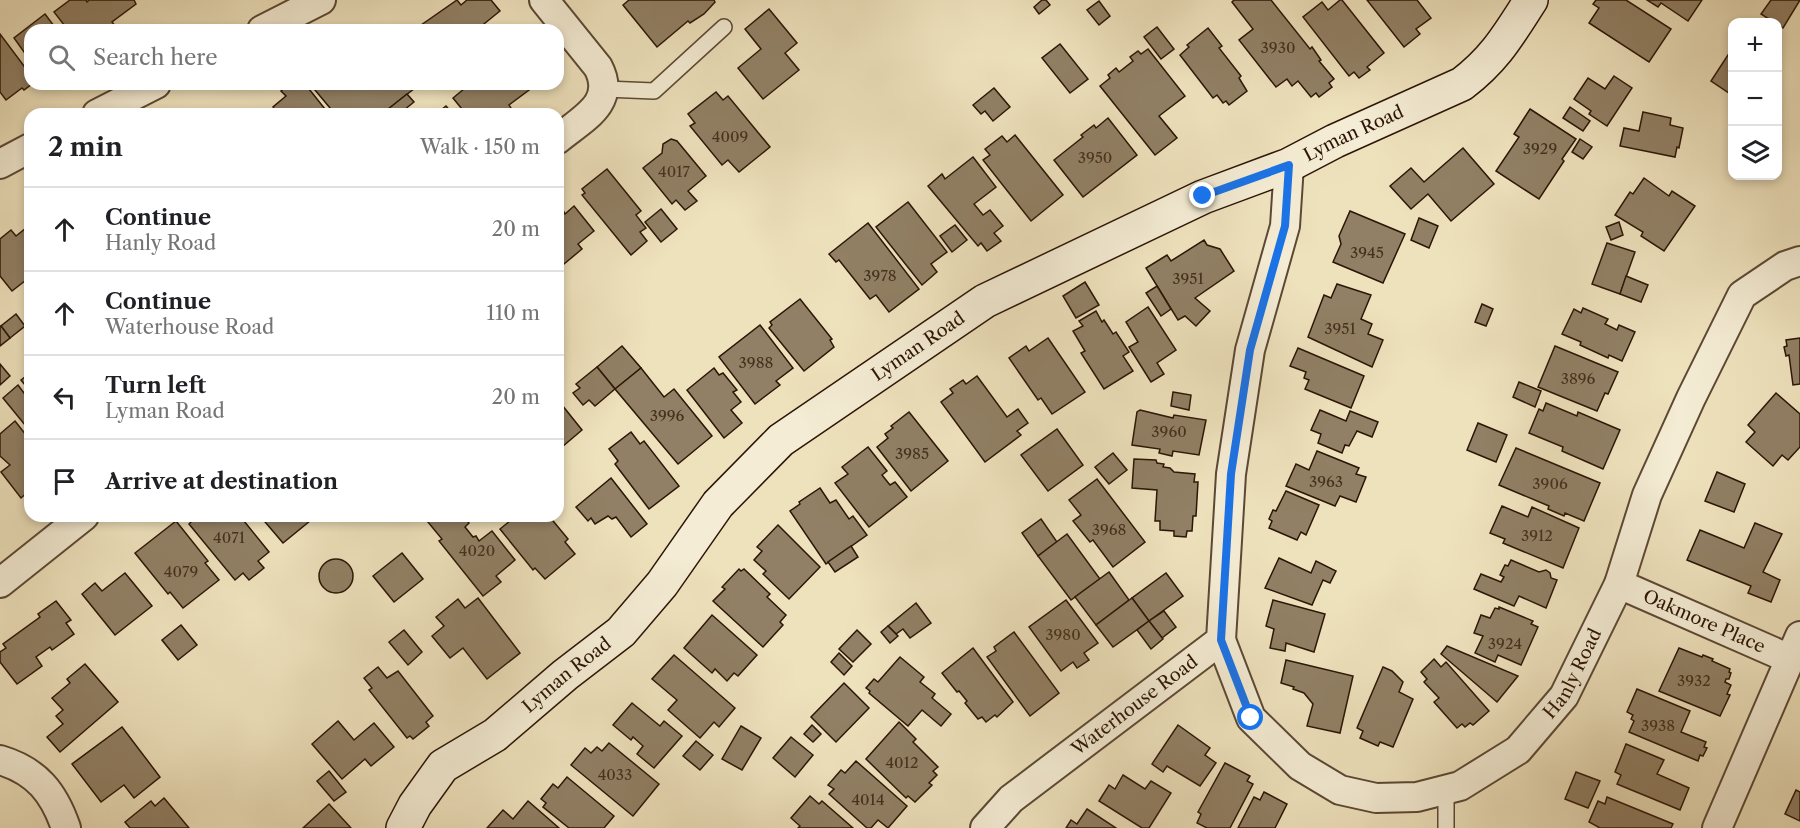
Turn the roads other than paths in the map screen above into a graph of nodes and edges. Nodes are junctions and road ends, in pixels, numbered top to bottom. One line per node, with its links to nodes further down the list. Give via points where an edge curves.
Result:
1 (321, 0): 4 (street)
2 (544, 0): 5 (street)
3 (1531, 0): 14 (street, Lyman Road, via 1495,55 1462,84)
4 (274, 24)
5 (563, 24)
6 (564, 25): 8 (street, via 598,67)
7 (724, 27): 8 (lane, via 654,91)
8 (605, 88): 11 (street, via 594,110)
9 (144, 90): 10 (street)
10 (109, 108)
11 (564, 134)
12 (24, 151): 13 (street)
13 (0, 164)
14 (1289, 165): 19 (street, via 1285,226 1250,350 1231,474); 24 (street, Lyman Road, via 1203,196 985,301 781,440 718,504 662,584 621,632 495,735 443,766)
15 (1800, 261): 18 (street, Hanly Road, via 1785,266 1742,295 1647,495)
16 (76, 522): 17 (street)
17 (0, 582)
18 (1619, 584): 20 (street, Oakmore Place); 22 (street, Hanly Road, via 1564,696 1518,750 1460,786)
19 (1221, 640): 22 (street, Hanly Road, via 1251,718 1300,766 1340,790 1376,798 1417,797); 25 (street, Waterhouse Road, via 1011,799)
20 (1795, 647): 27 (street)
21 (0, 760): 23 (street, via 39,781 54,798)
22 (1446, 790): 26 (lane)
23 (66, 828)
24 (403, 828)
25 (985, 828)
26 (1446, 828)
27 (1717, 828)

